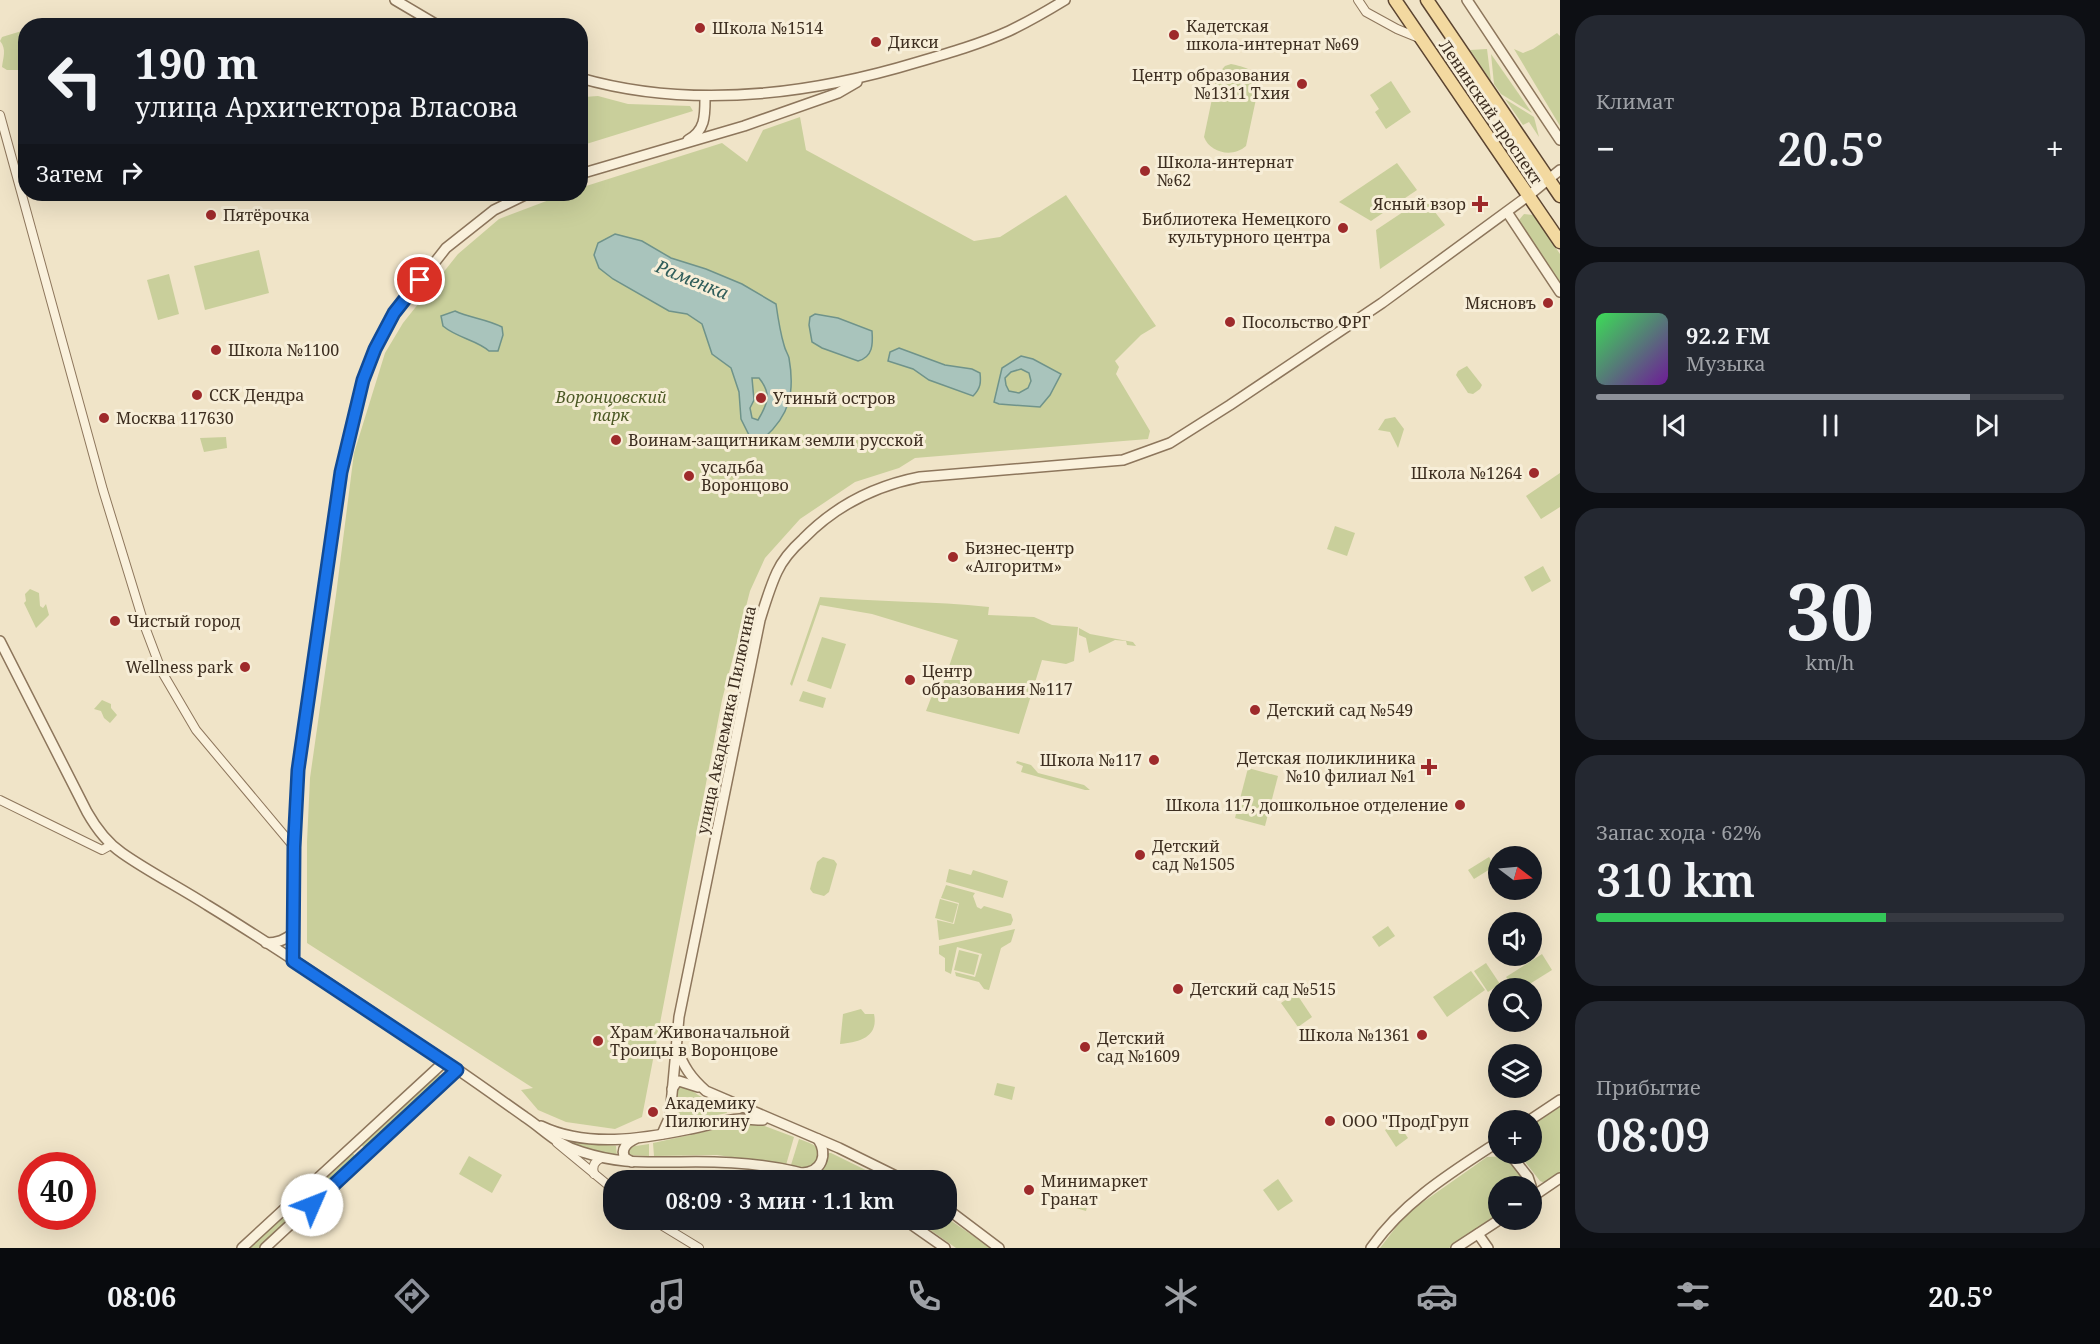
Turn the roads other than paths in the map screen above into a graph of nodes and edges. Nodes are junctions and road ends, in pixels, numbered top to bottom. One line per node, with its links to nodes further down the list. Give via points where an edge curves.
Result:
1 (395, 0): 7 (street)
2 (1065, 0): 9 (street, via 990,39)
3 (1358, 0): 8 (street, via 1366,12)
4 (1395, 0): 8 (main road, Ленинский проспект)
5 (1427, 0): 16 (main road, Ленинский проспект)
6 (1467, 0): 13 (street)
7 (425, 18)
8 (1421, 39): 18 (main road, Ленинский проспект)
9 (865, 78): 11 (street, via 802,89); 14 (street, via 838,93)
10 (588, 80): 11 (street, via 630,91)
11 (705, 96): 14 (street, via 701,130)
12 (0, 115): 17 (street)
13 (1560, 140)
14 (678, 145): 15 (street)
15 (588, 172)
16 (1556, 174): 18 (street, улица Академика Пилюгина); 19 (main road, Ленинский проспект)
17 (18, 181)
18 (1528, 196): 22 (street, улица Академика Пилюгина); 23 (main road, Ленинский проспект)
19 (1560, 196)
20 (24, 201): 28 (street, via 103,490 162,672 196,730)
21 (513, 201): 28 (street, via 494,210 446,248 394,313 363,380 341,472 298,770)
22 (1507, 212): 24 (street); 32 (street, улица Академика Пилюгина, via 1377,307 1170,443 1123,460 899,481 858,497 814,527 786,557 760,620)
23 (1560, 242)
24 (1560, 292)
25 (0, 641): 27 (street, via 87,812)
26 (0, 800): 27 (street, via 102,850)
27 (111, 845): 30 (street)
28 (294, 847): 29 (street)
29 (294, 933): 30 (street, via 282,941); 31 (street)
30 (266, 943): 31 (street)
31 (293, 961): 33 (street)
32 (676, 1045): 35 (street, via 686,1070); 36 (street, улица Академика Пилюгина)
33 (444, 1061): 34 (street); 46 (street)
34 (457, 1070): 39 (street); 48 (street)
35 (706, 1091): 36 (street, via 679,1081); 40 (street)
36 (671, 1094): 41 (street, улица Академика Пилюгина, via 670,1116)
37 (1560, 1100): 38 (street)
38 (1542, 1112)
39 (528, 1119): 42 (street, via 573,1136); 44 (street)
40 (770, 1120): 41 (street, via 725,1120); 43 (street)
41 (662, 1134): 42 (street)
42 (635, 1139): 49 (street, via 625,1145 623,1154)
43 (818, 1139): 51 (street, via 824,1150 821,1164); 52 (street)
44 (554, 1141): 47 (street); 53 (street)
45 (1488, 1149): 68 (street, via 1407,1206)
46 (348, 1150): 48 (street, via 358,1150); 63 (street)
47 (601, 1158): 49 (street); 53 (street, via 592,1167)
48 (358, 1162): 64 (street)
49 (635, 1163): 50 (street, via 736,1163)
50 (778, 1170)
51 (815, 1170)
52 (883, 1170)
53 (594, 1174): 55 (street)
54 (1560, 1178): 56 (street)
55 (603, 1181)
56 (1542, 1190)
57 (957, 1216): 67 (street)
58 (1488, 1227): 61 (street)
59 (669, 1230): 65 (street)
60 (919, 1230): 66 (street)
61 (1478, 1234): 62 (street); 70 (street)
62 (1472, 1244): 69 (street)
63 (242, 1248)
64 (265, 1248)
65 (699, 1248)
66 (945, 1248)
67 (999, 1248)
68 (1371, 1248)
69 (1456, 1248)
70 (1488, 1248)

